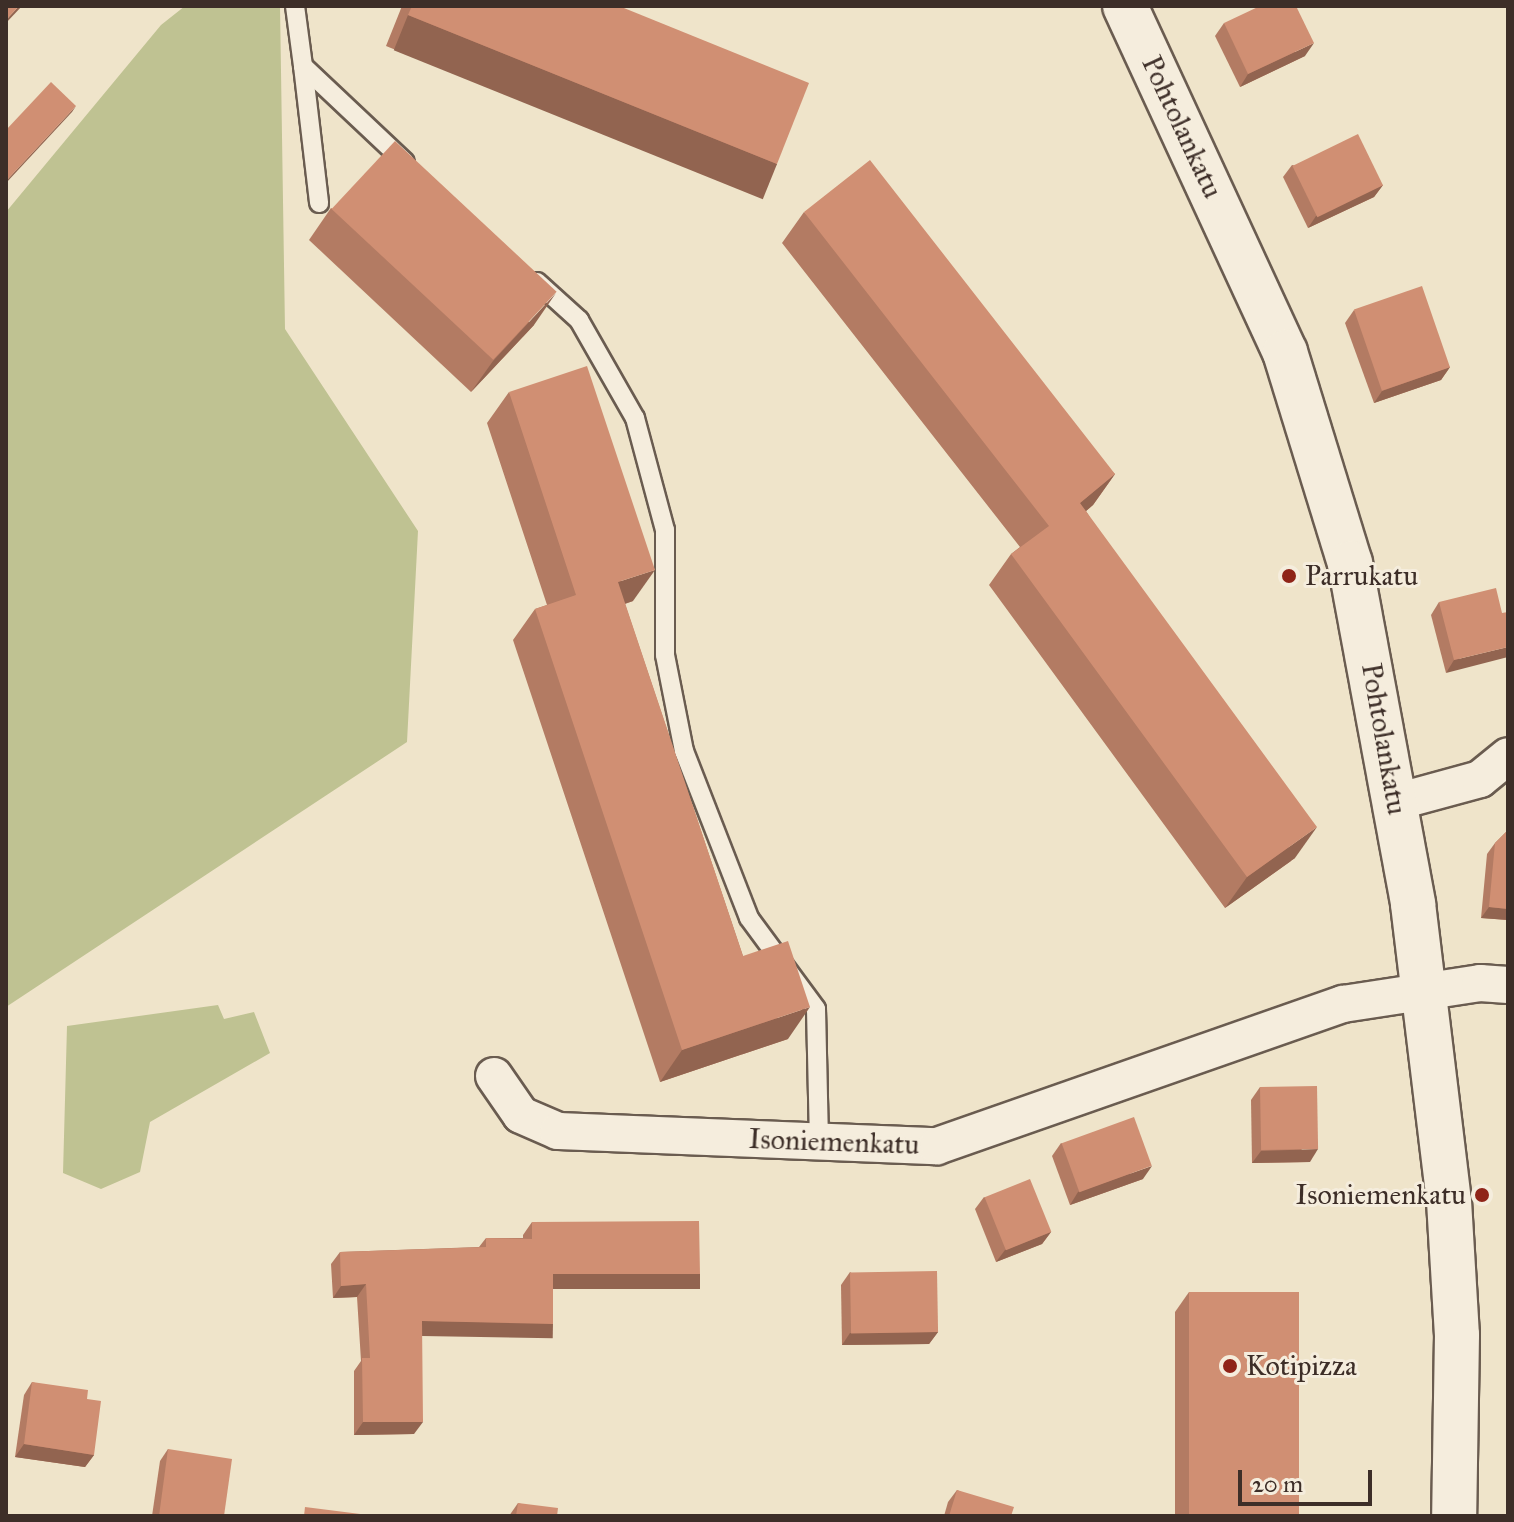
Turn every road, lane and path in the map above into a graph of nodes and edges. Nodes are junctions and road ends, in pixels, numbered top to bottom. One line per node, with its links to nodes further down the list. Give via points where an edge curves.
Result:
1 (295, 6): 3 (lane)
2 (1125, 6): 8 (main road, Pohtolankatu, via 1285,352 1350,563)
3 (303, 66): 4 (lane); 5 (lane)
4 (417, 173)
5 (319, 203)
6 (521, 267): 12 (lane, via 579,320 635,418 665,530 665,655 684,751 749,918 816,1009)
7 (1508, 756): 8 (street, via 1480,779)
8 (1396, 802): 10 (main road, Pohtolankatu)
9 (1508, 985): 10 (street, Isoniemenkatu, via 1480,983)
10 (1423, 992): 12 (street, Isoniemenkatu, via 1343,1004 937,1146); 13 (main road, Pohtolankatu, via 1450,1216 1457,1335)
11 (494, 1076): 12 (street, Isoniemenkatu, via 521,1115 558,1131)
12 (819, 1142)
13 (1454, 1516)

